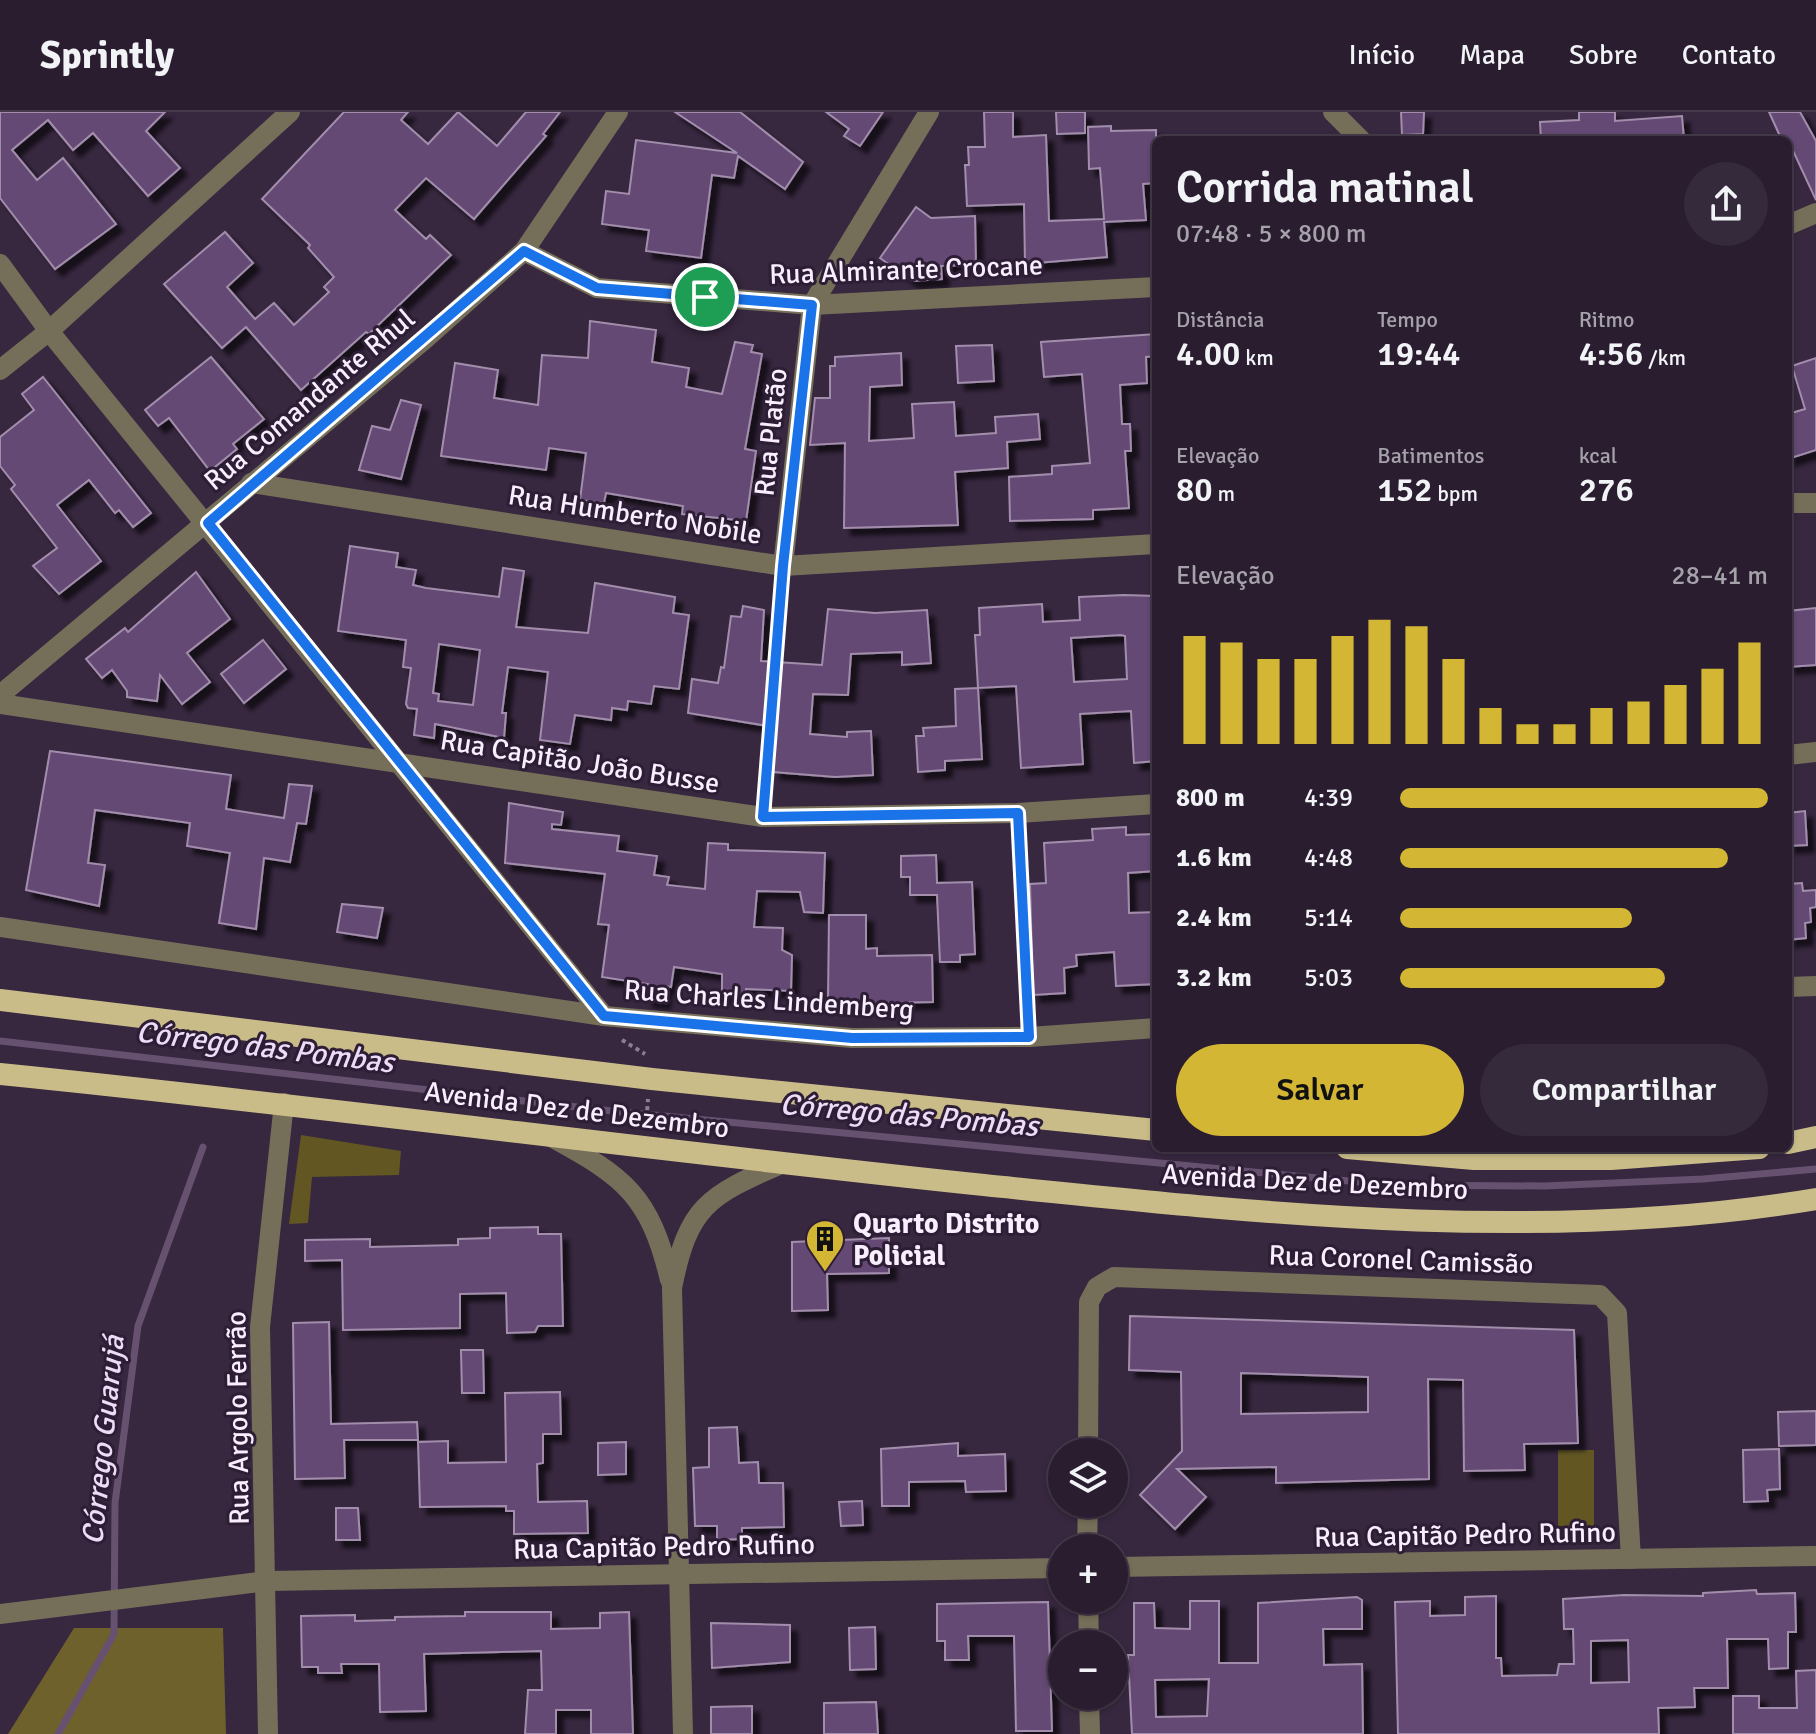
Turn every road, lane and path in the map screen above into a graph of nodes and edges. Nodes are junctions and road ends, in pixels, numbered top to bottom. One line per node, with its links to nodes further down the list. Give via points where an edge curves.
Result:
1 (290, 112): 12 (street)
2 (618, 112): 8 (street, Rua Comandante Rhul)
3 (929, 112): 11 (street)
4 (1333, 112): 5 (street)
5 (1357, 136)
6 (1816, 213): 7 (street)
7 (1792, 223)
8 (524, 251): 11 (street, Rua Almirante Crocane, via 597,288); 14 (street, Rua Comandante Rhul)
9 (0, 264): 12 (street)
10 (1152, 287): 11 (street, Rua Almirante Crocane)
11 (812, 305): 19 (street, Rua Platão)
12 (49, 331): 13 (street); 17 (street)
13 (0, 370)
14 (251, 483): 17 (street, Rua Comandante Rhul); 19 (street, Rua Humberto Nobile)
15 (1792, 503): 16 (street)
16 (1816, 503)
17 (208, 523): 20 (street, Rua Comandante Rhul); 24 (street)
18 (1152, 544): 19 (street, Rua Humberto Nobile)
19 (783, 566): 27 (path)
20 (0, 695)
21 (0, 704): 24 (street, Rua Capitão João Busse)
22 (1816, 752): 23 (street)
23 (1792, 755)
24 (397, 761): 27 (street, Rua Capitão João Busse); 32 (street)
25 (1152, 804): 26 (street, Rua Capitão João Busse)
26 (1018, 813): 27 (street, Rua Capitão João Busse); 35 (path)
27 (763, 817)
28 (0, 927): 32 (street, Rua Charles Lindemberg)
29 (1816, 986): 30 (street)
30 (1792, 987)
31 (0, 1000): 41 (highway, Avenida Dez de Dezembro, via 652,1079)
32 (604, 1016): 35 (street, Rua Charles Lindemberg, via 852,1038)
33 (1152, 1028): 35 (street, Rua Charles Lindemberg)
34 (615, 1035): 36 (path)
35 (1029, 1037)
36 (648, 1058)
37 (0, 1074): 39 (highway, Avenida Dez de Dezembro)
38 (648, 1101): 40 (path)
39 (284, 1103): 42 (highway, Avenida Dez de Dezembro); 56 (street, Rua Argolo Ferrão, via 260,1327)
40 (646, 1126)
41 (1152, 1130)
42 (549, 1136): 47 (highway, Avenida Dez de Dezembro); 49 (street, via 604,1166 636,1196 659,1234)
43 (1816, 1137): 44 (highway)
44 (1792, 1142)
45 (1393, 1152): 46 (highway, Avenida Dez de Dezembro, via 1474,1159 1611,1159)
46 (1705, 1152)
47 (781, 1164): 48 (highway, Avenida Dez de Dezembro, via 1226,1210 1469,1221 1618,1220); 49 (street, via 732,1185 705,1205 680,1247)
48 (1816, 1199)
49 (672, 1288): 55 (street)
50 (1088, 1438): 52 (street, Rua Coronel Camissão, via 1089,1302 1097,1287 1114,1277 1600,1295 1617,1313)
51 (1816, 1556): 52 (street, Rua Capitão Pedro Rufino)
52 (1631, 1559): 53 (street, Rua Capitão Pedro Rufino)
53 (1128, 1567)
54 (1048, 1568): 55 (street, Rua Capitão Pedro Rufino)
55 (677, 1574): 56 (street, Rua Capitão Pedro Rufino); 60 (street)
56 (267, 1581): 57 (street, Rua Capitão Pedro Rufino); 59 (street, Rua Argolo Ferrão)
57 (0, 1614)
58 (1089, 1710): 61 (street)
59 (268, 1734)
60 (683, 1734)
61 (1090, 1734)

